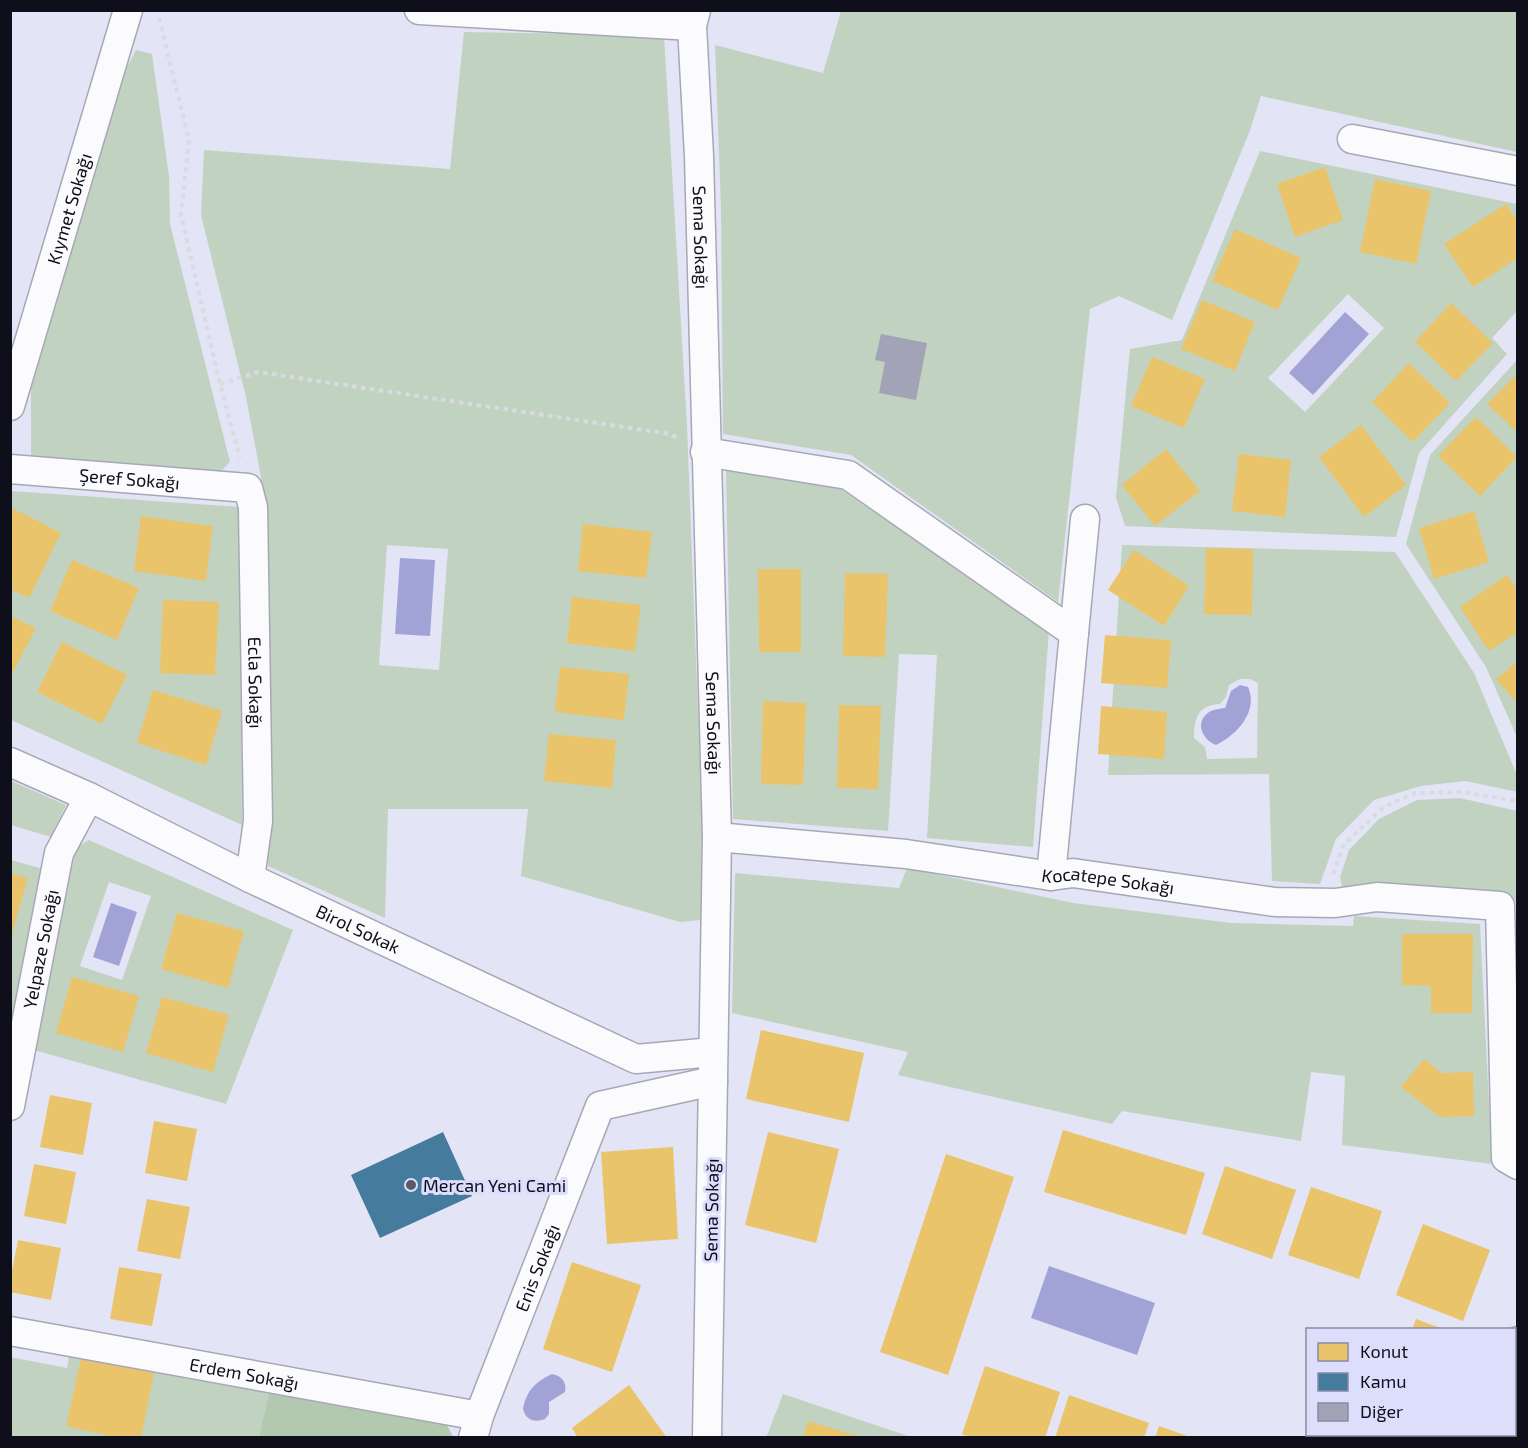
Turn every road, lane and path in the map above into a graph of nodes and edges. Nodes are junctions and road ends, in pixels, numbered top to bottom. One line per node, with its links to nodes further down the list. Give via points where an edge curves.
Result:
1 (128, 10): 8 (street, Kıymet Sokağı)
2 (157, 10): 7 (path, via 189,140 181,215)
3 (428, 11): 4 (street)
4 (694, 18): 9 (street, Sema Sokağı)
5 (1352, 139): 6 (street)
6 (1518, 171)
7 (220, 384): 9 (path, via 258,372 670,434); 11 (path)
8 (10, 406)
9 (705, 452): 13 (street, via 848,475); 17 (street, Sema Sokağı)
10 (10, 469): 11 (street, Şeref Sokağı)
11 (248, 488): 19 (street, Ecla Sokağı, via 254,507 258,821)
12 (1085, 519): 13 (street)
13 (1074, 633): 18 (street)
14 (10, 762): 15 (street, Birol Sokak)
15 (89, 796): 19 (street, Birol Sokak); 23 (street, Yelpaze Sokağı, via 59,853)
16 (1518, 801): 20 (path, via 1462,792 1415,793 1384,807 1344,844 1329,882)
17 (717, 837): 18 (street, Kocatepe Sokağı, via 906,854); 21 (street, Sema Sokağı)
18 (1050, 876): 20 (street, Kocatepe Sokağı, via 1073,873 1275,902)
19 (250, 878): 21 (street, Birol Sokak, via 636,1059)
20 (1335, 903): 24 (street, Kocatepe Sokağı, via 1377,897 1500,906 1506,1158)
21 (713, 1052): 22 (street, Sema Sokağı)
22 (713, 1081): 28 (street, Enis Sokağı, via 600,1106); 29 (street, Sema Sokağı)
23 (10, 1106)
24 (1518, 1165)
25 (10, 1331): 28 (street, Erdem Sokağı)
26 (1518, 1341): 27 (street)
27 (1516, 1386)
28 (476, 1426)
29 (707, 1437)

